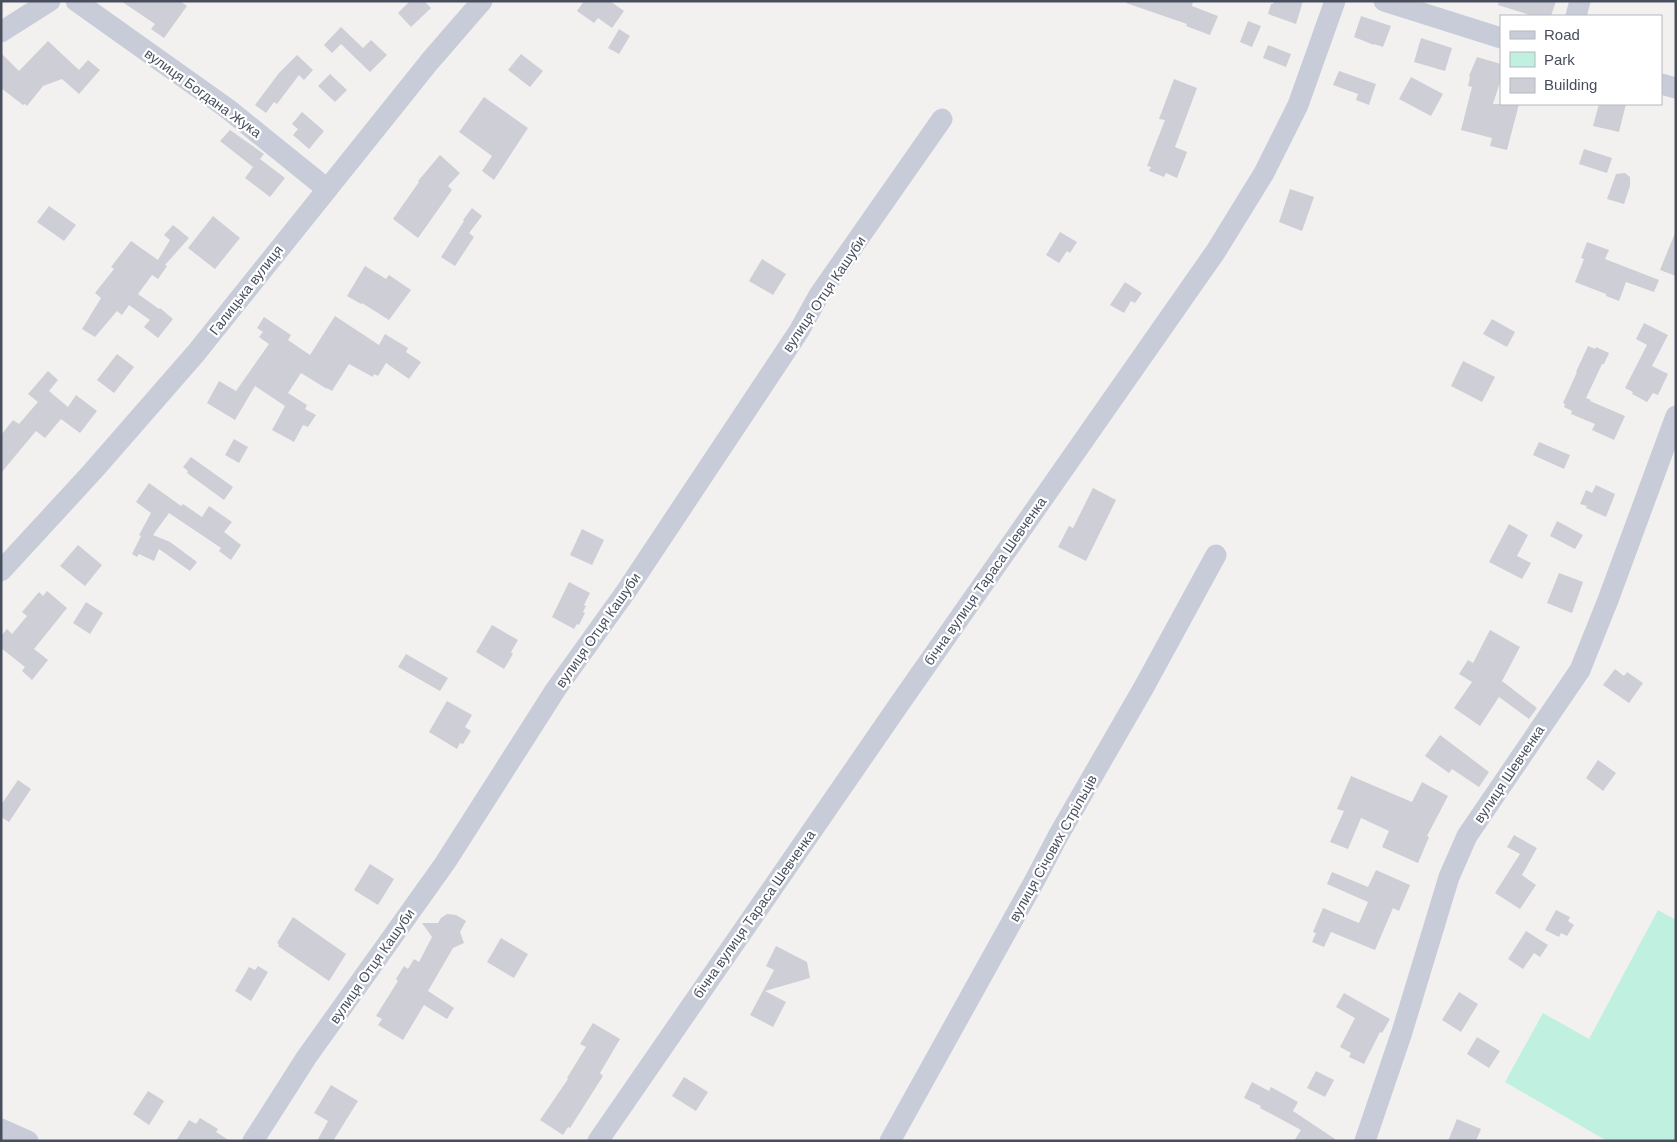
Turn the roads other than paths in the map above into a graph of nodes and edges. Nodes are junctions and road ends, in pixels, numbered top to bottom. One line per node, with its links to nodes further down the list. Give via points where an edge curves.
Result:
1 (50, 1): 8 (street)
2 (76, 1): 13 (street, вулиця Богдана Жука, via 228,109)
3 (482, 1): 13 (street, Галицька вулиця)
4 (1335, 1): 20 (street, бічна вулиця Тараса Шевченка, via 1298,106 1264,173 1216,251)
5 (1384, 1): 9 (street)
6 (1580, 1): 7 (street)
7 (1576, 15)
8 (1, 32)
9 (1500, 38)
10 (1662, 84): 11 (street)
11 (1676, 88)
12 (942, 119): 19 (street, вулиця Отця Кашуби, via 819,295 799,331 627,590 556,689 444,863 306,1058)
13 (327, 188): 16 (street, Галицька вулиця, via 196,353)
14 (1676, 416): 22 (street, вулиця Шевченка, via 1580,670 1467,836 1449,877)
15 (1216, 555): 21 (street, вулиця Січових Стрільців)
16 (1, 571)
17 (1, 1128): 18 (street)
18 (28, 1141)
19 (253, 1141)
20 (598, 1141)
21 (890, 1141)
22 (1365, 1141)

